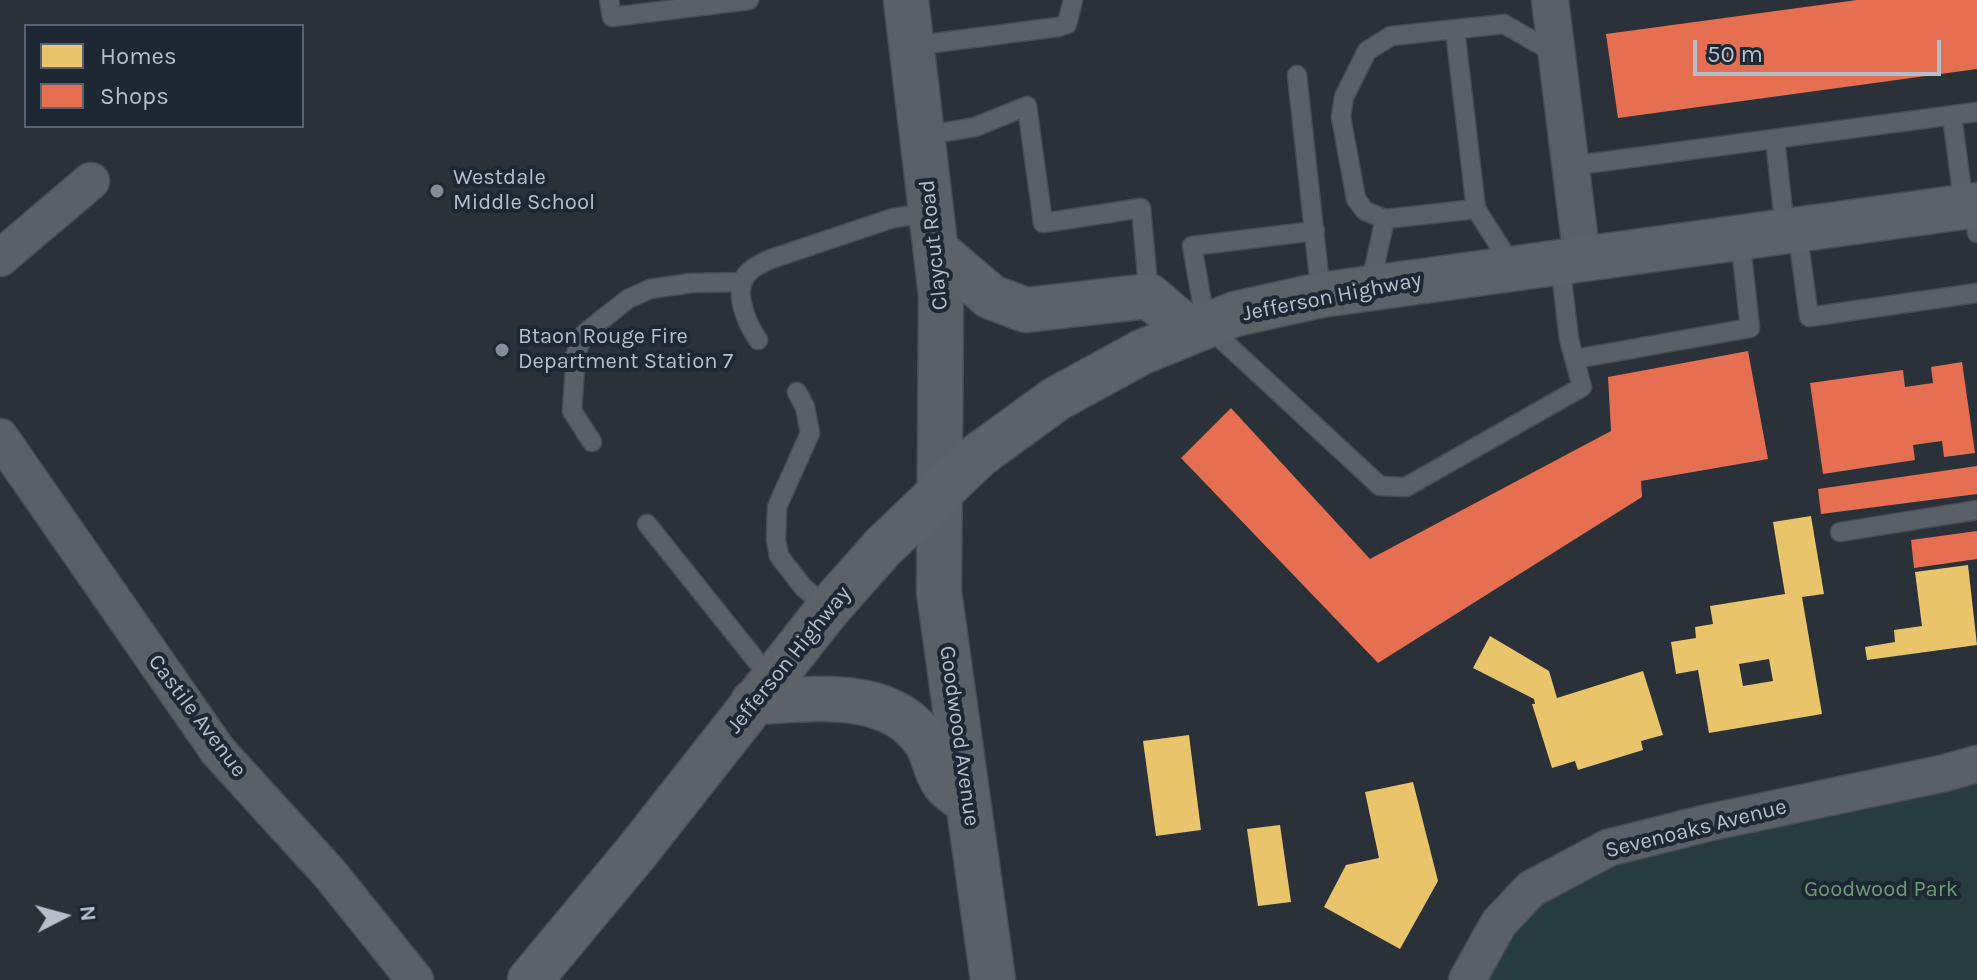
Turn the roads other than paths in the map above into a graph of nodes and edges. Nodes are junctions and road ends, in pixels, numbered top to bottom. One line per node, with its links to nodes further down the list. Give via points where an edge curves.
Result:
1 (609, 0): 2 (lane, via 612,17)
2 (749, 0)
3 (906, 0): 7 (street, Claycut Road)
4 (1073, 0): 7 (lane, via 1067,24 1058,27)
5 (1550, 0): 8 (street)
6 (1455, 30): 8 (lane, via 1504,24); 16 (lane); 18 (lane, via 1380,41 1367,51 1344,97 1341,117 1356,199 1365,211)
7 (911, 46): 12 (street, Claycut Road)
8 (1556, 54): 14 (street)
9 (1297, 75): 21 (lane)
10 (1977, 112): 11 (lane)
11 (1952, 116): 13 (lane); 17 (lane)
12 (922, 136): 20 (street, Claycut Road); 30 (lane, via 975,127 1027,106 1043,223 1141,208)
13 (1775, 139): 14 (lane); 19 (lane)
14 (1570, 166): 24 (street)
15 (91, 181): 23 (street)
16 (1476, 209): 18 (lane); 25 (lane)
17 (1973, 212): 19 (main road, Jefferson Highway)
18 (1385, 219): 27 (lane)
19 (1791, 229): 22 (main road, Jefferson Highway); 28 (lane, via 1809,317)
20 (935, 231): 26 (lane, via 893,218 768,260); 30 (main road, via 991,297 1026,310); 37 (street, Claycut Road, via 942,344)
21 (1315, 231): 29 (lane); 31 (lane, via 1192,246)
22 (1740, 237): 24 (main road, Jefferson Highway); 33 (lane, via 1750,328)
23 (0, 258)
24 (1571, 261): 25 (main road, Jefferson Highway); 33 (lane, via 1569,339)
25 (1513, 267): 27 (main road, Jefferson Highway)
26 (742, 282): 32 (lane, via 745,320); 36 (lane, via 650,289 628,299 585,333 576,353 572,411)
27 (1370, 286): 29 (main road, Jefferson Highway)
28 (1977, 293)
29 (1321, 295): 31 (main road, Jefferson Highway)
30 (1149, 296): 31 (main road)
31 (1198, 328): 33 (lane, via 1380,486 1406,487 1582,387); 37 (main road, Jefferson Highway, via 1056,399)
32 (758, 340)
33 (1575, 359)
34 (797, 392): 41 (lane, via 810,433 777,507 776,540 779,556)
35 (0, 437): 45 (street, Castile Avenue, via 218,751 330,874)
36 (592, 442)
37 (938, 491): 41 (main road, Jefferson Highway); 44 (street, Goodwood Avenue, via 939,592)
38 (1977, 510): 40 (lane)
39 (647, 524): 42 (lane)
40 (1840, 532)
41 (828, 609): 42 (main road, Jefferson Highway)
42 (762, 690): 44 (main road, via 870,704 909,722 927,743 944,783); 46 (main road, Jefferson Highway)
43 (1977, 764): 48 (street, Sevenoaks Avenue, via 1608,848 1531,889 1499,923)
44 (968, 803): 47 (street, Goodwood Avenue)
45 (415, 980)
46 (530, 980)
47 (993, 980)
48 (1467, 980)

